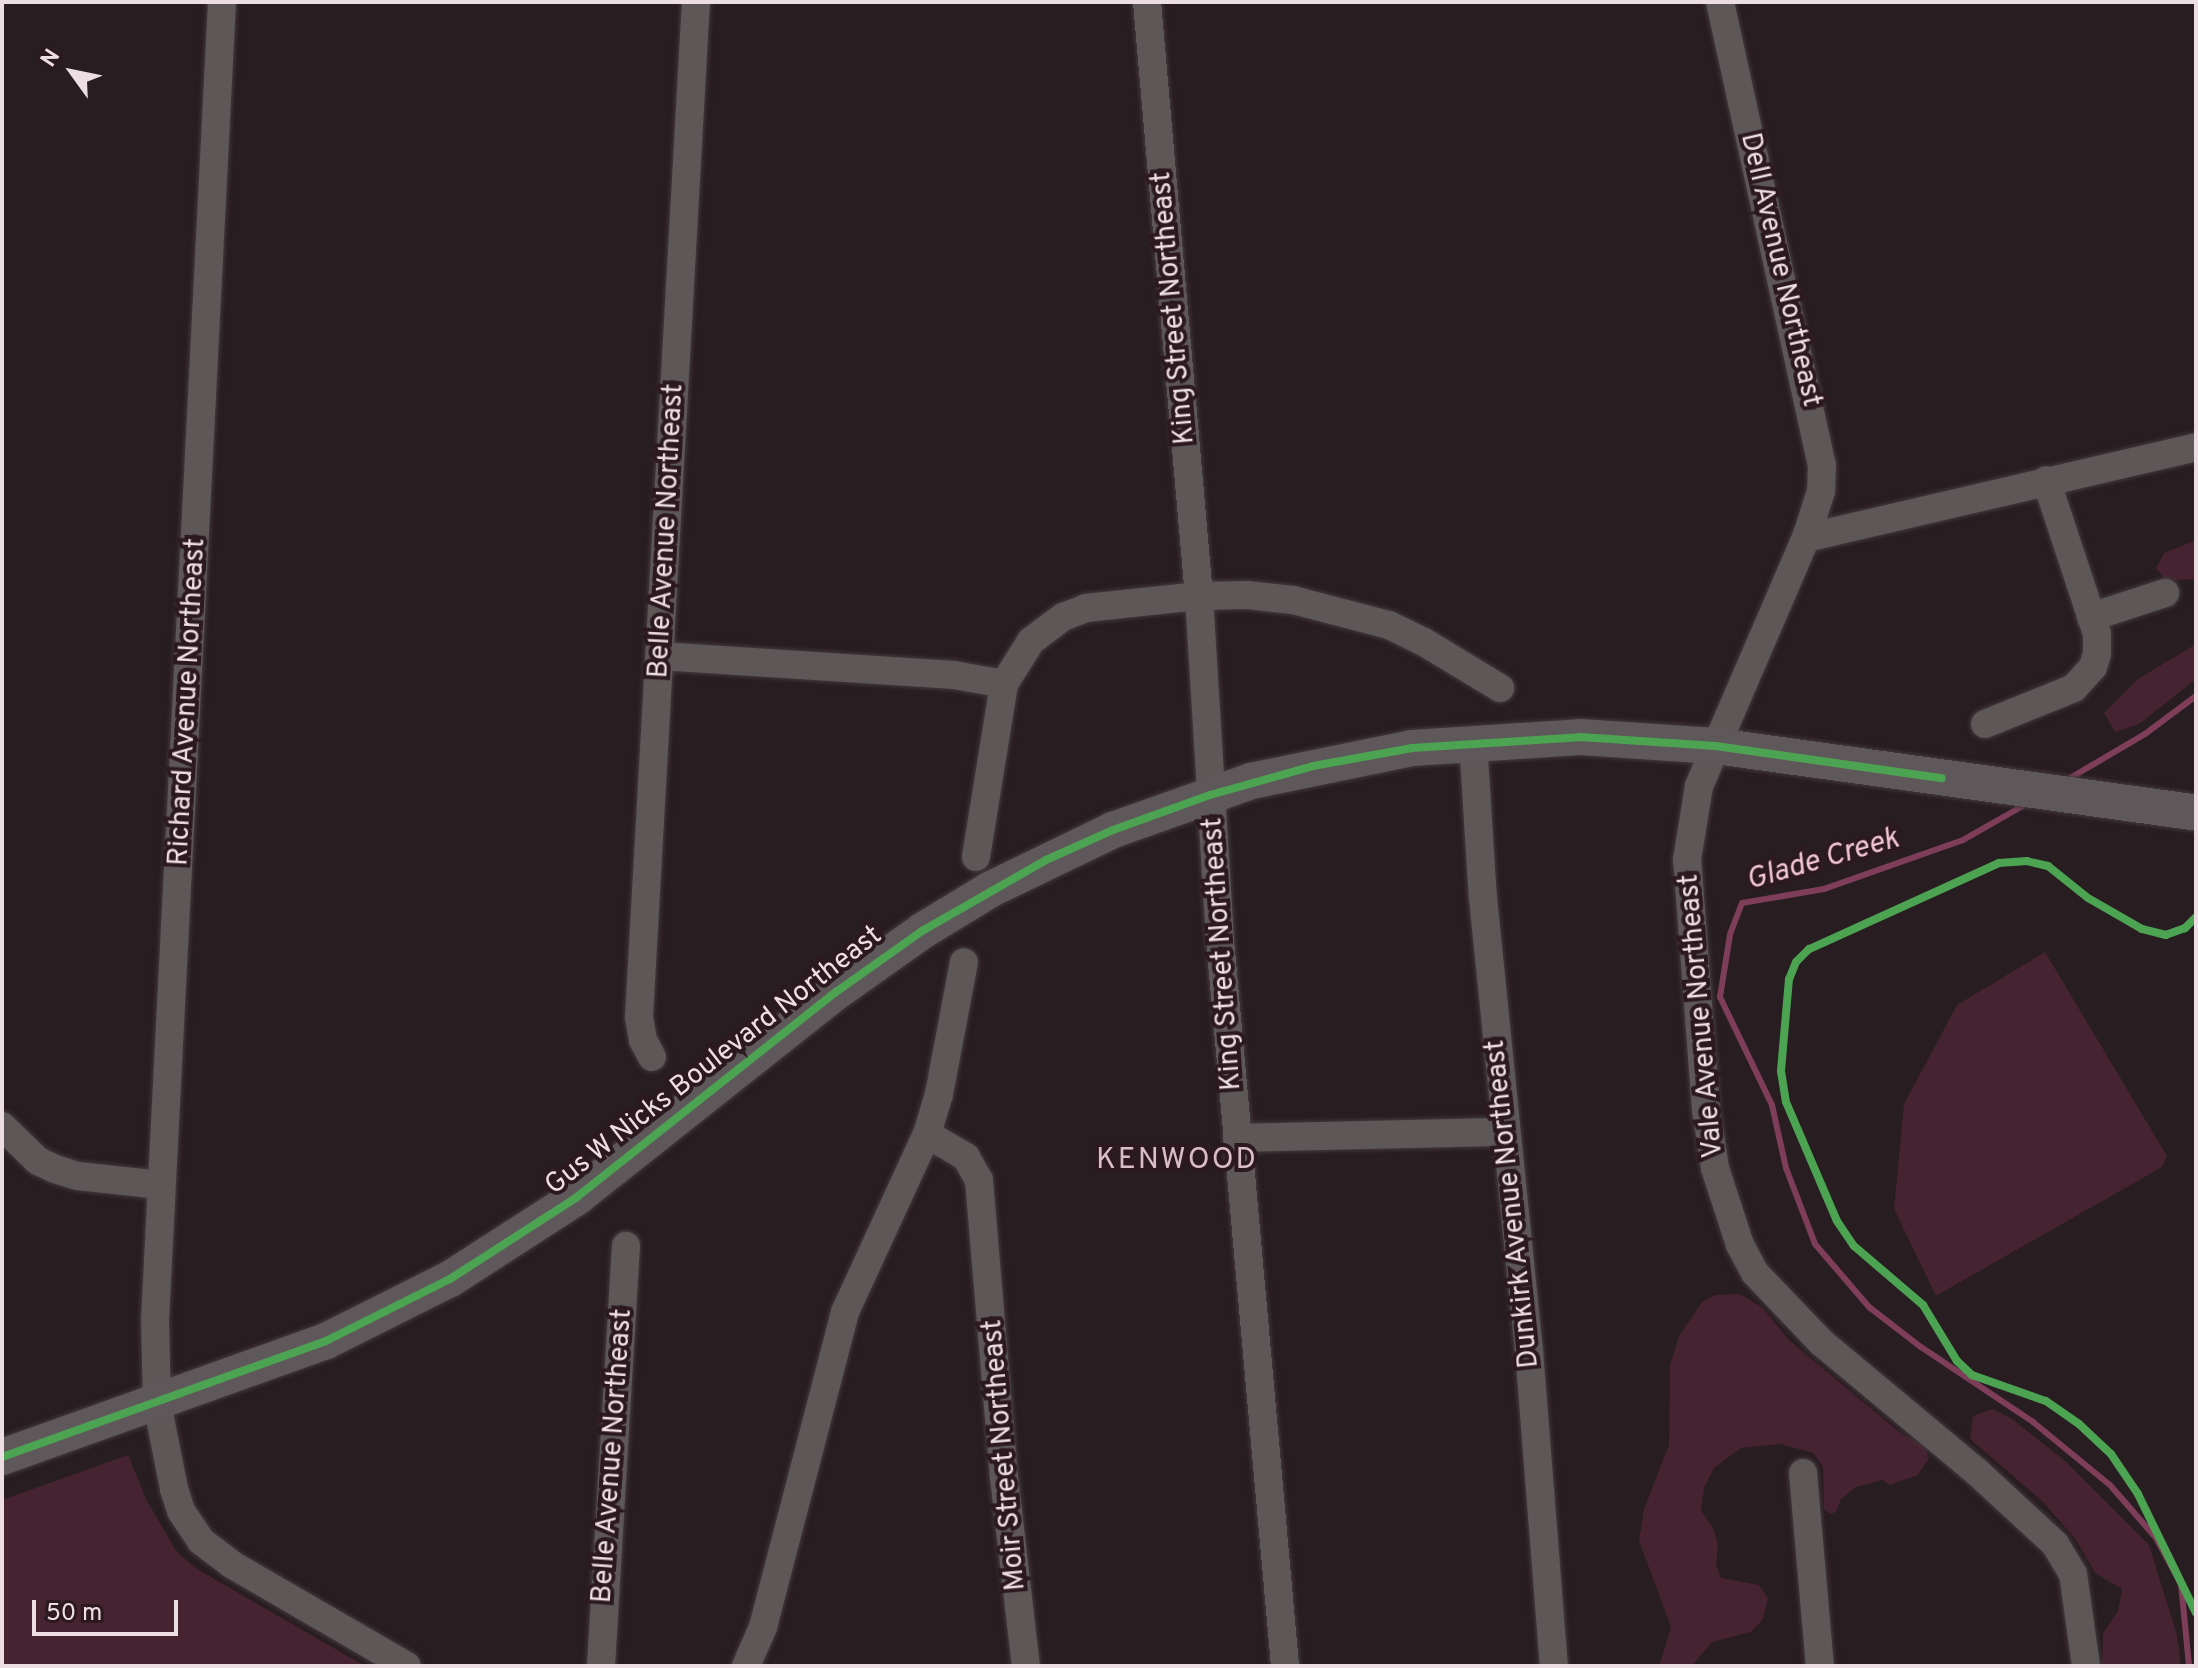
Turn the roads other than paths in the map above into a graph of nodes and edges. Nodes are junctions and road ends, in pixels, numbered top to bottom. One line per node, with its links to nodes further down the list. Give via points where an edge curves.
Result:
1 (222, 2): 26 (street, Richard Avenue Northeast)
2 (696, 2): 11 (street, Belle Avenue Northeast)
3 (1150, 2): 9 (street, King Street Northeast)
4 (1720, 2): 7 (street, Dell Avenue Northeast, via 1822,465 1821,491)
5 (2196, 447): 6 (street)
6 (2046, 480): 7 (street); 10 (street)
7 (1806, 538): 16 (street, Dell Avenue Northeast)
8 (2165, 593): 10 (street)
9 (1199, 596): 12 (street, via 1105,603 1063,617 1031,641); 13 (street, via 1278,598 1352,613 1424,642); 17 (street, King Street Northeast)
10 (2091, 617): 14 (street, via 2097,654 2084,680)
11 (660, 656): 12 (street, via 954,675); 21 (street, Belle Avenue Northeast, via 639,1017)
12 (1004, 684): 19 (street)
13 (1500, 688)
14 (1985, 724)
15 (1473, 741): 16 (main road, Gus W Nicks Boulevard Northeast, via 1580,737); 17 (main road, Gus W Nicks Boulevard Northeast, via 1313,766); 23 (street, Dunkirk Avenue Northeast)
16 (1716, 746): 18 (main road, Gus W Nicks Boulevard Northeast); 38 (street, Vale Avenue Northeast, via 1693,811 1687,860 1706,1110 1715,1168 1740,1245 1755,1273 1793,1315 2055,1544 2073,1574)
17 (1210, 795): 25 (street, King Street Northeast); 28 (main road, Gus W Nicks Boulevard Northeast, via 1046,860 922,931 836,992 577,1197 450,1279 326,1341)
18 (2196, 813)
19 (976, 857)
20 (964, 962): 24 (street)
21 (652, 1057)
22 (2, 1126): 26 (street, via 38,1161 55,1169)
23 (1505, 1132): 25 (street); 36 (street, Dunkirk Avenue Northeast)
24 (927, 1134): 33 (street, via 845,1312 763,1627); 34 (street, Moir Street Northeast, via 970,1163 979,1180)
25 (1237, 1138): 35 (street, King Street Northeast)
26 (161, 1185): 28 (street, Richard Avenue Northeast)
27 (626, 1246): 32 (street, Belle Avenue Northeast)
28 (157, 1403): 29 (main road, Gus W Nicks Boulevard Northeast); 31 (street, Richard Avenue Northeast, via 181,1511 201,1541 231,1564)
29 (2, 1457)
30 (1803, 1473): 37 (street)
31 (407, 1666)
32 (601, 1666)
33 (746, 1666)
34 (1026, 1666)
35 (1285, 1666)
36 (1554, 1666)
37 (1820, 1666)
38 (2086, 1666)

